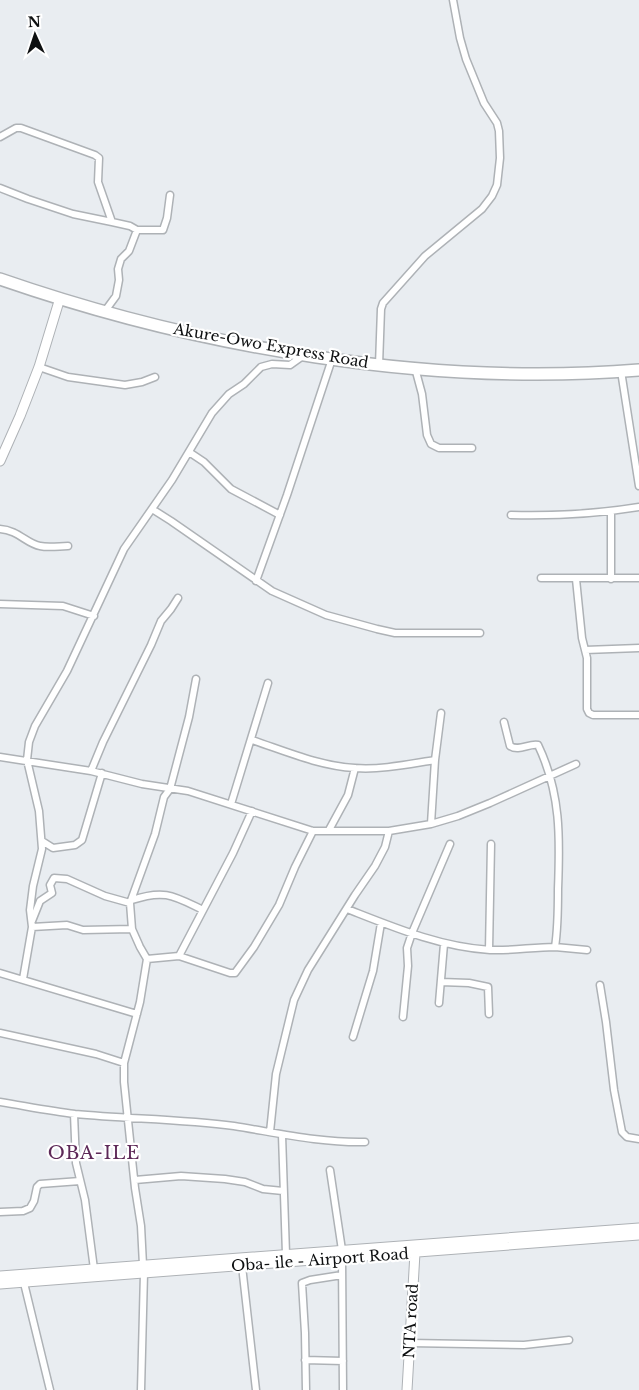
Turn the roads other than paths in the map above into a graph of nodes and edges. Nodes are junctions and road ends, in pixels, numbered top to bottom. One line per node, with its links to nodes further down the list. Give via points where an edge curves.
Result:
1 (453, 0): 12 (street, via 466,58 484,103 500,131 497,185 482,210 425,256 386,299 381,309)
2 (0, 137): 5 (street, via 21,128 99,158 98,182)
3 (0, 188): 5 (street, via 73,214)
4 (170, 194): 6 (street, via 163,230)
5 (112, 222): 6 (street)
6 (137, 230): 9 (street, via 118,269 116,296)
7 (0, 279): 8 (highway, Akure-Owo Express Road)
8 (60, 298): 9 (highway, Akure-Owo Express Road); 13 (main road)
9 (105, 312): 10 (highway, Akure-Owo Express Road)
10 (304, 355): 11 (highway, Akure-Owo Express Road); 19 (street, via 290,365 260,367 212,413)
11 (332, 359): 12 (highway, Akure-Owo Express Road); 25 (street)
12 (379, 365): 14 (highway, Akure-Owo Express Road)
13 (39, 367): 17 (street, via 68,377 125,385); 20 (main road)
14 (415, 368): 16 (highway, Akure-Owo Express Road, via 548,373); 18 (street, via 431,444 438,448)
15 (639, 370): 16 (highway, Akure-Owo Express Road)
16 (621, 371): 21 (street)
17 (155, 377)
18 (472, 448)
19 (189, 452): 23 (street); 25 (street, via 231,489)
20 (0, 461)
21 (639, 486)
22 (639, 508): 24 (street)
23 (152, 510): 33 (street); 36 (street, via 124,549)
24 (611, 512): 26 (street); 32 (street)
25 (280, 514): 33 (street)
26 (511, 516)
27 (0, 529): 28 (street, via 9,530 40,546)
28 (68, 546)
29 (541, 578): 31 (street)
30 (639, 578): 32 (street)
31 (576, 579): 32 (street); 39 (street)
32 (611, 579)
33 (256, 581): 37 (street, via 318,612 377,630 417,634)
34 (178, 598): 51 (street, via 161,621)
35 (0, 604): 36 (street, via 63,606)
36 (94, 616): 47 (street, via 35,726)
37 (480, 633)
38 (639, 648): 39 (street)
39 (585, 650): 43 (street, via 589,713)
40 (196, 679): 54 (street)
41 (268, 683): 45 (street)
42 (441, 713): 48 (street)
43 (639, 715)
44 (504, 722): 53 (street, via 510,746 518,749 534,744 538,746)
45 (252, 740): 50 (street, via 310,760); 55 (street)
46 (0, 757): 47 (street)
47 (27, 760): 51 (street); 61 (street, via 39,811)
48 (435, 760): 50 (street); 57 (street)
49 (576, 764): 53 (street)
50 (355, 768): 58 (street, via 348,795)
51 (91, 771): 52 (street)
52 (102, 773): 54 (street); 61 (street, via 82,840 60,848 51,848)
53 (551, 776): 57 (street, via 458,816); 72 (street, via 557,805 559,861)
54 (170, 789): 55 (street); 64 (street, via 164,797 155,834)
55 (231, 804): 56 (street)
56 (252, 811): 59 (street); 66 (street)
57 (431, 824): 60 (street)
58 (329, 830): 59 (street); 60 (street)
59 (313, 831): 75 (street, via 279,905 235,973)
60 (389, 831): 65 (street, via 375,866)
61 (42, 841): 68 (street, via 30,906)
62 (450, 844): 70 (street)
63 (492, 844): 73 (street)
64 (131, 902): 66 (street, via 154,894 166,894); 68 (street, via 105,896 67,879 53,879 50,885 52,893 39,903); 69 (street)
65 (347, 909): 67 (street); 91 (street, via 308,970 294,1000 276,1074)
66 (203, 910): 75 (street)
67 (381, 923): 70 (street); 86 (street, via 373,970)
68 (32, 924): 69 (street, via 67,925 83,930); 78 (street)
69 (132, 929): 76 (street)
70 (412, 933): 71 (street); 84 (street, via 407,948)
71 (444, 944): 73 (street); 79 (street)
72 (555, 948): 73 (street); 74 (street)
73 (489, 950)
74 (587, 950)
75 (179, 956): 76 (street)
76 (147, 959): 82 (street)
77 (0, 973): 78 (street)
78 (23, 979): 82 (street)
79 (441, 982): 81 (street); 83 (street, via 469,982 488,987)
80 (600, 985): 93 (street, via 622,1132 627,1137)
81 (439, 1003)
82 (136, 1014): 87 (street)
83 (489, 1014)
84 (403, 1017)
85 (0, 1033): 87 (street)
86 (353, 1038)
87 (124, 1063): 90 (street)
88 (0, 1102): 89 (street)
89 (74, 1114): 90 (street); 97 (street, via 75,1156)
90 (128, 1117): 91 (street); 96 (street)
91 (270, 1132): 92 (street)
92 (282, 1135): 94 (street); 98 (street)
93 (639, 1139)
94 (365, 1142)
95 (330, 1170): 106 (street)
96 (134, 1180): 98 (street, via 181,1176 226,1179); 110 (street)
97 (80, 1181): 99 (street, via 40,1184 30,1208); 109 (street)
98 (283, 1191): 105 (street)
99 (0, 1212)
100 (639, 1228): 102 (main road, Oba- ile - Airport Road)
101 (639, 1235): 102 (main road, Oba- ile - Airport Road)
102 (570, 1237): 103 (main road, Oba- ile - Airport Road, via 438,1243); 104 (main road, Oba- ile - Airport Road)
103 (400, 1249): 104 (main road, Oba- ile - Airport Road); 106 (main road, Oba- ile - Airport Road)
104 (415, 1253): 116 (main road, NTA road)
105 (286, 1254): 106 (main road, Oba- ile - Airport Road); 107 (main road, Oba- ile - Airport Road)
106 (342, 1254): 107 (main road, Oba- ile - Airport Road); 111 (street)
107 (258, 1261): 108 (main road, Oba- ile - Airport Road); 110 (main road, Oba- ile - Airport Road)
108 (242, 1266): 110 (main road, Oba- ile - Airport Road); 121 (street)
109 (94, 1268): 110 (main road, Oba- ile - Airport Road); 112 (main road, Oba- ile - Airport Road)
110 (144, 1269): 113 (main road, Oba- ile - Airport Road); 120 (street)
111 (342, 1275): 117 (street, via 302,1283); 118 (street)
112 (0, 1276)
113 (24, 1283): 114 (main road, Oba- ile - Airport Road); 119 (street)
114 (0, 1284)
115 (569, 1340): 116 (street, via 524,1346)
116 (410, 1343): 124 (main road, NTA road)
117 (305, 1360): 118 (street); 122 (street)
118 (343, 1361): 123 (street)
119 (50, 1390)
120 (141, 1390)
121 (256, 1390)
122 (306, 1390)
123 (343, 1390)
124 (407, 1390)

